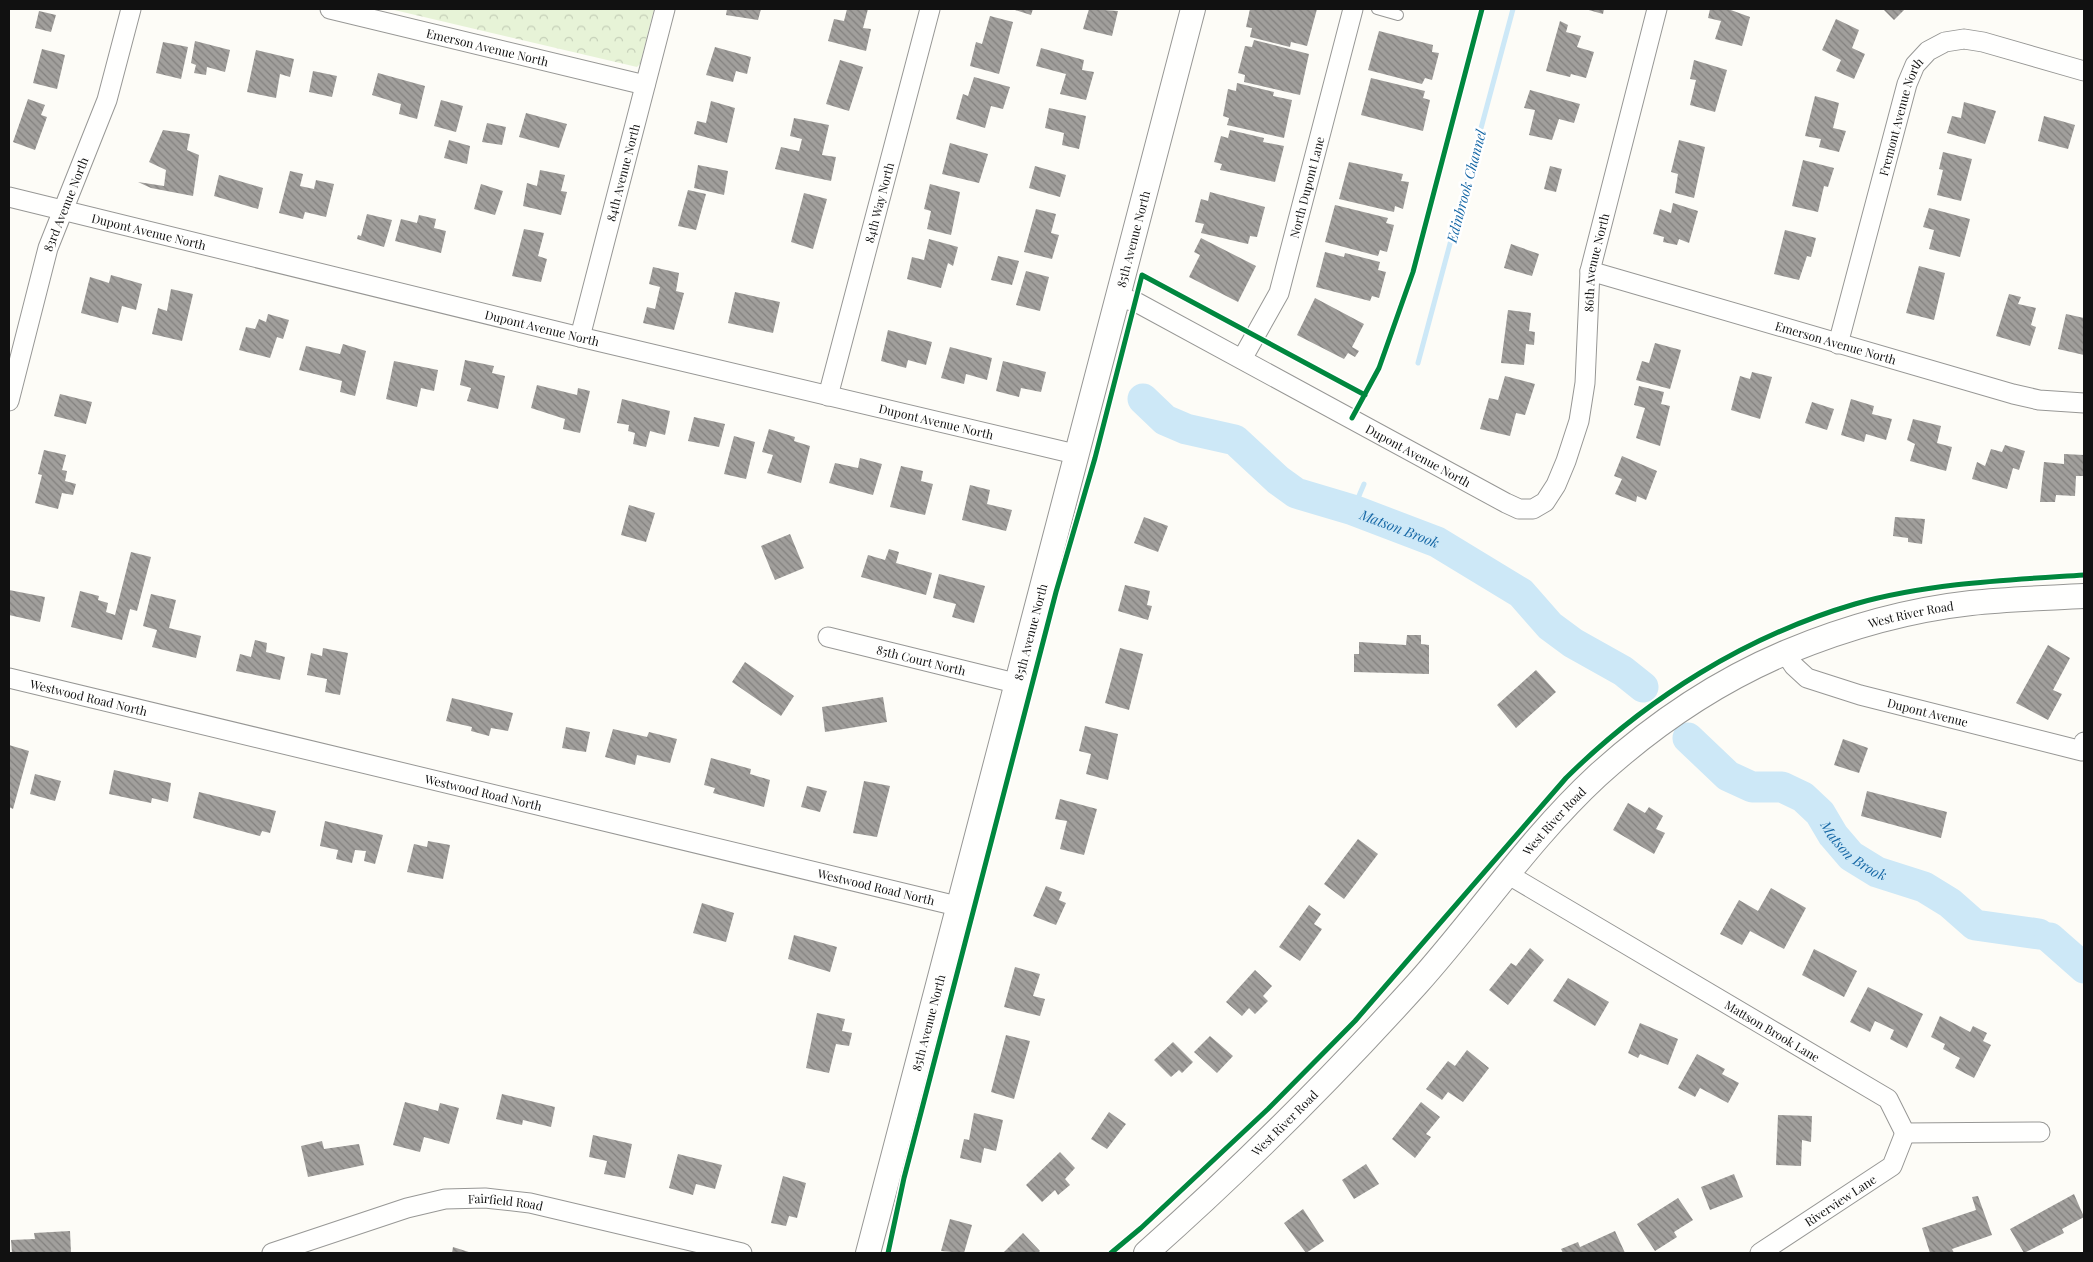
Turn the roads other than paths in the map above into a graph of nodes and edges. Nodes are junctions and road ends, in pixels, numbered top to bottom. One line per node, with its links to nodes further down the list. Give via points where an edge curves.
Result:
1 (131, 9): 13 (street, 83rd Avenue North, via 107,100)
2 (330, 9): 11 (street, Emerson Avenue North)
3 (665, 9): 11 (street, 84th Avenue North)
4 (930, 9): 19 (street, 84th Way North)
5 (1193, 9): 15 (street, 85th Avenue North)
6 (1353, 9): 18 (street, North Dupont Lane, via 1279,293)
7 (1377, 9): 9 (lane)
8 (1657, 9): 14 (street, 86th Avenue North)
9 (1398, 15)
10 (2084, 71): 17 (street, Fremont Avenue North, via 1964,39 1945,42 1928,50 1915,65 1907,84)
11 (645, 85): 16 (street, 84th Avenue North)
12 (9, 197): 13 (street, Dupont Avenue North)
13 (62, 210): 16 (street, Dupont Avenue North); 20 (street, 83rd Avenue North, via 48,248)
14 (1590, 271): 17 (street, Emerson Avenue North); 23 (street, 86th Avenue North, via 1585,383 1579,420 1556,485 1545,502)
15 (1118, 297): 18 (street, Dupont Avenue North, via 1136,302); 22 (street, 85th Avenue North)
16 (580, 337): 19 (street, Dupont Avenue North)
17 (1838, 344): 21 (street, Emerson Avenue North, via 2038,400)
18 (1242, 359): 23 (street, Dupont Avenue North, via 1506,503 1519,509)
19 (828, 396): 22 (street, Dupont Avenue North)
20 (9, 402)
21 (2084, 403)
22 (1075, 454): 28 (street, 85th Avenue North)
23 (1533, 509)
24 (2084, 596): 26 (street, West River Road, via 1970,604 1916,612 1850,629)
25 (828, 637): 28 (street, 85th Court North)
26 (1784, 653): 29 (street, Dupont Avenue, via 1807,678 1860,696); 30 (street, West River Road, via 1688,706 1626,751 1562,813)
27 (9, 678): 31 (street, Westwood Road North)
28 (1015, 683): 31 (street, 85th Avenue North)
29 (2083, 747)
30 (1509, 875): 32 (street, Mattson Brook Lane, via 1888,1099); 37 (street, West River Road, via 1353,1054)
31 (957, 906): 36 (street, 85th Avenue North)
32 (1905, 1132): 33 (street); 38 (street, Riverview Lane, via 1892,1166)
33 (2040, 1132)
34 (272, 1253): 35 (street, Fairfield Road, via 407,1208 445,1200 485,1198 530,1203)
35 (742, 1253)
36 (868, 1253)
37 (1146, 1253)
38 (1760, 1253)

